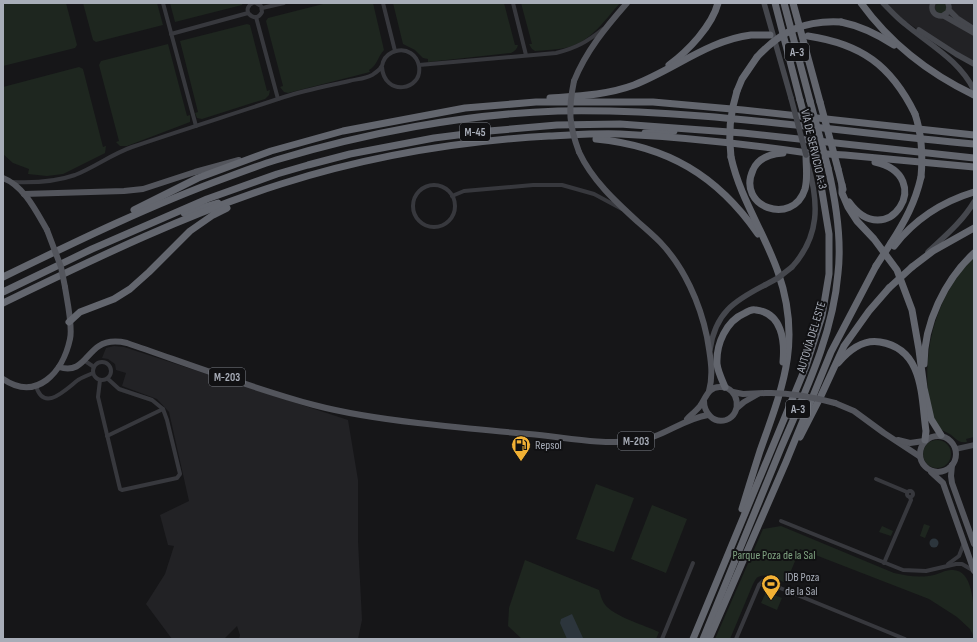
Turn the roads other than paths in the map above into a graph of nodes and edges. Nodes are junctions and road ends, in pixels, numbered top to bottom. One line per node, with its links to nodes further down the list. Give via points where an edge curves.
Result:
1 (163, 3): 26 (street)
2 (253, 3): 20 (street, via 249,6)
3 (256, 3): 17 (street)
4 (284, 3): 17 (street)
5 (384, 3): 29 (street)
6 (513, 3): 30 (street)
7 (627, 3): 23 (main road)
8 (718, 3): 35 (highway, via 704,31 672,63)
9 (764, 3): 49 (main road, VÍA DE SERVICIO A-3, bridge)
10 (775, 3): 107 (highway, AUTOVÍA DEL ESTE / A-3, bridge, via 818,167 830,234 829,274 822,316 806,366)
11 (784, 3): 116 (highway, AUTOVÍA DEL ESTE / A-3, bridge, via 834,191 839,231 838,273 831,317 822,349)
12 (793, 3): 56 (highway, bridge)
13 (860, 3): 31 (highway, via 884,31)
14 (883, 3): 18 (main road)
15 (948, 3): 19 (main road)
16 (932, 4): 21 (main road, via 935,14)
17 (262, 8): 22 (street, via 261,14)
18 (890, 10): 32 (main road); 36 (main road, via 948,57 963,72)
19 (949, 10): 21 (main road); 24 (main road)
20 (248, 13): 22 (street); 26 (street)
21 (944, 16): 25 (main road)
22 (256, 17): 38 (street)
23 (608, 24): 30 (street, via 590,40 574,48 556,53); 62 (main road, bridge, via 580,65 570,101 570,118 573,135 586,167)
24 (974, 29)
25 (974, 33)
26 (172, 34): 42 (street)
27 (770, 35): 35 (highway, via 751,35 726,41)
28 (808, 36): 66 (highway, bridge, via 838,42 868,56 891,76 908,99 915,114 922,142 921,177 917,196)
29 (395, 51): 33 (street, via 407,51 417,59); 34 (street, via 386,57)
30 (526, 55): 33 (street)
31 (916, 60): 37 (highway); 67 (highway, bridge, via 868,30 853,24 826,21 786,32 773,40 757,57 737,91 731,111 729,133 731,157 738,184)
32 (974, 64)
33 (419, 65): 34 (street, via 417,78 402,88 395,87 385,80)
34 (382, 67): 38 (street, via 370,76)
35 (656, 74): 39 (highway, via 610,92)
36 (974, 90)
37 (974, 95)
38 (278, 99): 42 (street)
39 (536, 102): 40 (highway); 48 (highway, via 458,109 343,131)
40 (653, 102): 41 (highway); 45 (highway)
41 (747, 119): 47 (highway, M-45); 65 (highway, M-45, via 623,111 556,111 431,124 346,141 274,161 202,186)
42 (196, 126): 55 (street, via 130,148 75,174 56,180)
43 (743, 133): 44 (highway, via 671,131); 51 (highway, M-45); 63 (highway, M-45, via 620,124 496,130 434,138 350,154 284,172 207,199)
44 (619, 134): 46 (highway); 49 (highway, via 740,144)
45 (974, 135)
46 (566, 136): 53 (highway, via 502,139 434,148); 67 (highway, via 623,142 652,150 686,166 729,198 750,222)
47 (974, 144)
48 (271, 151): 59 (main road, via 143,189); 65 (highway, via 198,178)
49 (807, 154): 49 (highway, via 805,190 797,202 786,209 777,210 759,203 750,186 750,176 755,165 772,154); 50 (highway); 74 (main road, VÍA DE SERVICIO A-3, bridge, via 816,205 815,223 808,246 792,267 778,278 738,300 722,316 712,338)
50 (845, 155): 52 (highway); 56 (highway, via 884,164 896,172 904,184 905,193 902,204 895,214 885,220 872,220 855,210)
51 (974, 158)
52 (974, 167)
53 (312, 175): 57 (highway); 73 (highway, via 213,215 190,231 130,289 114,299 80,312)
54 (3, 178): 55 (main road)
55 (12, 182): 59 (main road)
56 (842, 185): 85 (highway, via 842,193 857,221 897,270 912,310)
57 (260, 191): 63 (highway); 72 (highway, via 97,258)
58 (974, 192): 66 (highway, via 934,209)
59 (24, 194): 73 (main road, bridge, via 47,230 61,267)
60 (452, 196): 60 (street, via 449,191 438,185 421,190 413,205 417,218 428,226 442,225 448,221 455,209); 62 (street, via 464,191 562,185 594,194)
61 (974, 202): 69 (main road, via 953,229)
62 (628, 213): 74 (main road, via 661,242 687,280 700,312)
63 (155, 221): 71 (highway, M-45)
64 (974, 228): 69 (highway, via 933,251)
65 (85, 237): 70 (highway, M-45)
66 (892, 244): 102 (highway, via 854,307 831,352)
67 (768, 249): 93 (highway, via 778,272 788,310 789,328 784,381)
68 (974, 253): 85 (highway, via 955,274 939,302 931,323 926,342)
69 (912, 267): 78 (highway, bridge, via 869,311 844,346)
70 (3, 277)
71 (3, 292)
72 (3, 303)
73 (70, 322): 76 (main road, via 70,338)
74 (710, 354): 86 (main road, via 712,378)
75 (85, 361): 76 (main road, M-203, via 73,368); 77 (street); 94 (main road, M-203, via 94,350 104,344 118,341 314,405 388,420 496,432 621,442 646,439)
76 (60, 367): 83 (main road, via 53,376)
77 (94, 367): 79 (street); 81 (street, via 100,362 106,363 111,371)
78 (832, 371): 98 (highway, via 852,348 864,343 887,343 907,354 918,375); 102 (highway)
79 (93, 373): 82 (street, via 95,378); 83 (street, via 54,398 43,396)
80 (3, 379): 83 (main road, via 12,385 26,388)
81 (108, 379): 82 (street); 91 (street, via 120,389 152,400)
82 (100, 380): 96 (street, via 98,397)
83 (36, 386)
84 (725, 387): 86 (main road); 87 (main road); 93 (highway, via 720,377 718,347 727,328 738,316 748,311 756,310 766,314 779,326 784,342)
85 (924, 388): 95 (highway, via 931,419)
86 (709, 391): 89 (main road, M-203)
87 (733, 392): 88 (main road); 90 (main road)
88 (759, 393): 90 (main road); 97 (main road, bridge, via 796,394 835,403 854,411)
89 (704, 401): 92 (main road); 94 (main road, M-203)
90 (737, 408): 92 (main road, M-203, via 726,420 718,420)
91 (163, 409): 96 (street); 96 (street, via 180,474 177,478 120,489)
92 (708, 415): 94 (main road, M-203)
93 (771, 421): 107 (highway, via 739,519)
94 (682, 423)
95 (941, 435): 98 (main road, via 930,436); 100 (main road, via 953,443)
96 (107, 436)
97 (892, 438): 98 (main road, via 910,443); 101 (main road)
98 (925, 440): 101 (main road)
99 (974, 445): 100 (main road)
100 (956, 450): 103 (main road)
101 (919, 456): 104 (main road, via 921,463)
102 (786, 462): 117 (highway)
103 (952, 465): 104 (main road, via 944,471); 109 (main road, via 952,483)
104 (930, 471): 108 (main road, via 943,483)
105 (876, 479): 111 (street, via 907,492 912,491 913,495)
106 (781, 521): 111 (street)
107 (738, 530): 115 (highway, AUTOVÍA DEL ESTE / A-3)
108 (964, 543): 112 (street, via 959,556); 113 (main road)
109 (974, 544)
110 (693, 563): 114 (street)
111 (884, 563): 112 (street, via 903,570 918,571)
112 (944, 566): 113 (street, via 962,564)
113 (974, 571)
114 (662, 639)
115 (693, 639)
116 (703, 639)
117 (708, 639)
118 (736, 639): 119 (street, via 761,582)
119 (905, 639)

